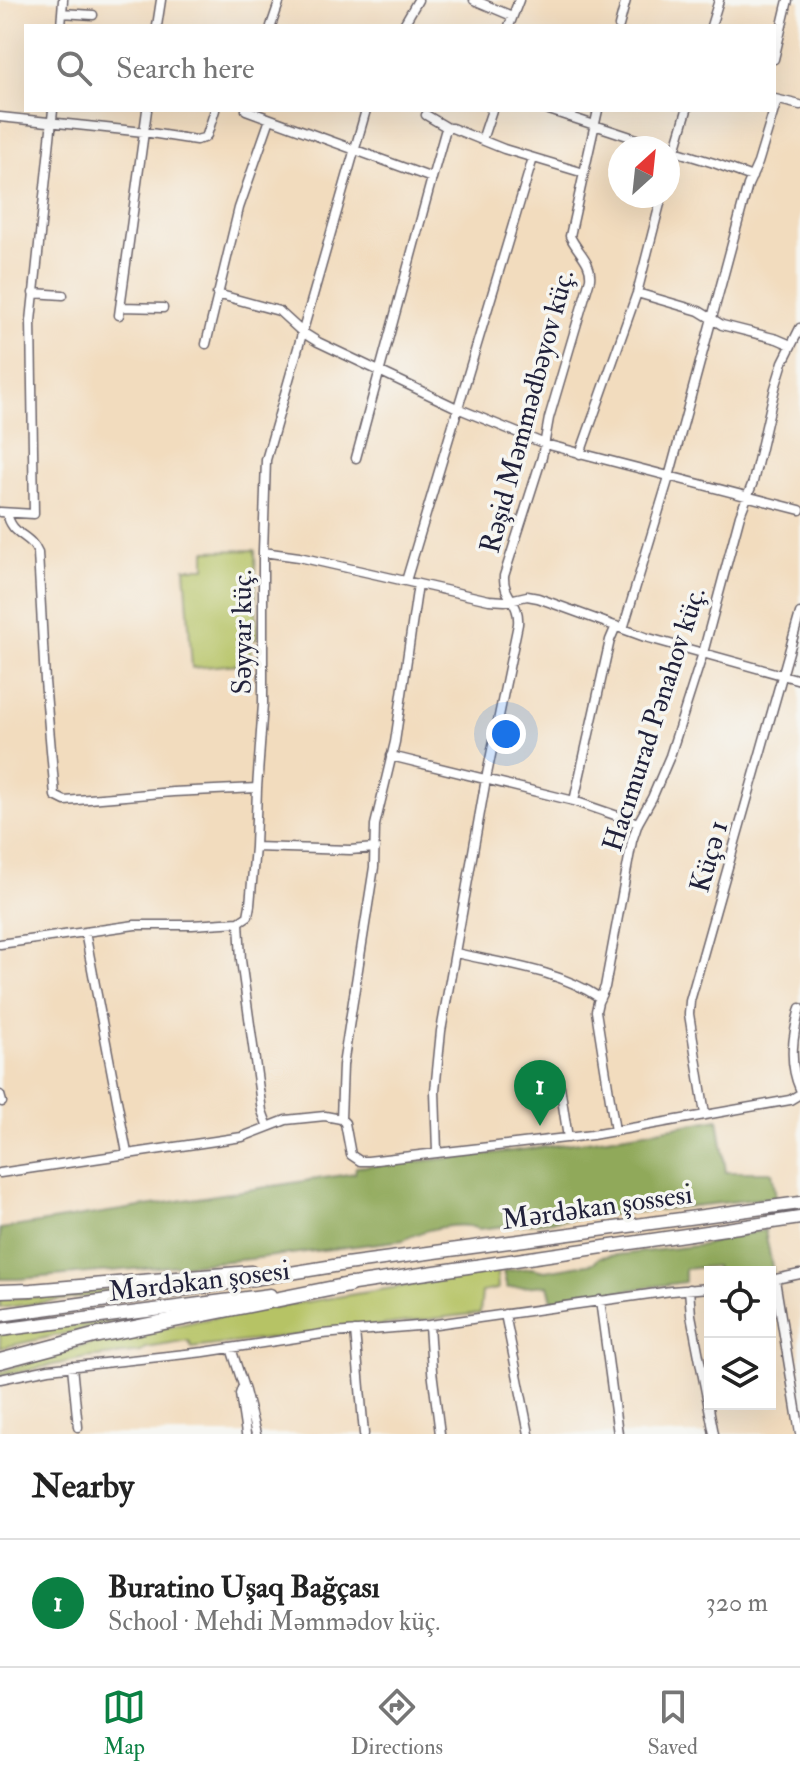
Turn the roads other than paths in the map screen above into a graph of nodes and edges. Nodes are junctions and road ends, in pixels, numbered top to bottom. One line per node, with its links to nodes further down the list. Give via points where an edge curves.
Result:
1 (63, 0): 10 (street)
2 (161, 0): 14 (street)
3 (280, 0): 15 (street)
4 (418, 0): 16 (street)
5 (474, 0): 12 (street)
6 (519, 0): 12 (street)
7 (626, 0): 17 (street)
8 (719, 0): 18 (street)
9 (788, 0): 19 (street)
10 (62, 13): 11 (street); 13 (street)
11 (93, 15)
12 (511, 21)
13 (61, 24)
14 (157, 24)
15 (272, 24)
16 (404, 24)
17 (620, 24)
18 (712, 24)
19 (776, 51)
20 (776, 99): 21 (street)
21 (800, 105)
22 (53, 112): 35 (street)
23 (147, 112): 38 (street)
24 (214, 112): 38 (street, via 204,138)
25 (251, 112): 34 (street)
26 (365, 112): 42 (street, Səyyar küç.)
27 (491, 112): 41 (street)
28 (555, 112): 36 (street)
29 (598, 112): 36 (street, Rəşid Məmmədbəyov küç.)
30 (686, 112): 40 (street)
31 (772, 112): 46 (street)
32 (426, 115): 37 (street)
33 (0, 117): 35 (street)
34 (270, 119): 42 (street); 51 (street)
35 (52, 122): 38 (street); 49 (street)
36 (595, 126): 39 (street); 45 (street, Rəşid Məmmədbəyov küç.)
37 (448, 128): 41 (street); 47 (street)
38 (144, 132): 53 (street, via 120,311)
39 (627, 136)
40 (675, 136)
41 (482, 140): 44 (street)
42 (353, 151): 47 (street); 56 (street, Səyyar küç.)
43 (680, 152): 46 (street)
44 (533, 158): 45 (street); 60 (street)
45 (584, 173): 61 (street, Rəşid Məmmədbəyov küç., via 570,236 591,274)
46 (752, 177): 54 (street)
47 (432, 178): 59 (street)
48 (659, 208): 50 (street)
49 (33, 293): 52 (street); 67 (street, via 34,514)
50 (637, 293): 54 (street); 62 (street)
51 (217, 294): 56 (street, via 279,311); 57 (street)
52 (63, 295)
53 (163, 308)
54 (713, 319): 58 (street); 64 (street)
55 (800, 328): 58 (street, Hacımurad Pənahov küç.)
56 (302, 332): 59 (street); 68 (street, Səyyar küç., via 266,460)
57 (206, 344)
58 (791, 345): 65 (street, Hacımurad Pənahov küç.)
59 (378, 370): 60 (street); 63 (street)
60 (457, 408): 61 (street); 69 (street)
61 (545, 444): 62 (street); 71 (street, Rəşid Məmmədbəyov küç., via 504,576)
62 (580, 454): 64 (street)
63 (356, 458)
64 (669, 477): 65 (street); 73 (street)
65 (748, 497): 66 (street); 74 (street, Hacımurad Pənahov küç.)
66 (800, 510)
67 (4, 513): 79 (street, via 38,553 55,796 65,801)
68 (263, 552): 69 (street); 79 (street, Səyyar küç., via 264,675)
69 (406, 581): 70 (street)
70 (418, 584): 71 (street, via 489,600); 77 (street)
71 (511, 599): 73 (street, via 538,598); 78 (street, Rəşid Məmmədbəyov küç., via 518,608 518,624)
72 (800, 613): 75 (street, Küçə 1)
73 (619, 627): 74 (street); 80 (street, via 610,640)
74 (703, 653): 75 (street); 81 (street, Hacımurad Pənahov küç., via 670,756)
75 (783, 675): 76 (street); 92 (street, Küçə 1, via 690,1001)
76 (800, 680)
77 (391, 756): 78 (street); 83 (street)
78 (486, 779): 80 (street); 87 (street, Rəşid Məmmədbəyov küç.)
79 (257, 788): 82 (street, Səyyar küç.)
80 (574, 801): 81 (street)
81 (638, 823): 88 (street, Hacımurad Pənahov küç.)
82 (255, 847): 83 (street); 84 (street, Səyyar küç., via 250,911)
83 (375, 848): 93 (street, via 343,1065)
84 (239, 922): 85 (street); 94 (street)
85 (85, 932): 86 (street); 98 (street)
86 (0, 944)
87 (456, 953): 88 (street, via 548,974); 97 (street, Rəşid Məmmədbəyov küç., via 436,1075)
88 (600, 998): 95 (street, Hacımurad Pənahov küç., via 596,1011)
89 (800, 1008): 91 (street, via 792,1051)
90 (560, 1086): 96 (street)
91 (800, 1092): 92 (street, via 790,1100)
92 (705, 1114): 95 (street)
93 (341, 1119): 94 (street, via 295,1118); 97 (street, via 351,1155 360,1161)
94 (268, 1127): 98 (street, via 242,1137)
95 (615, 1131): 96 (street)
96 (568, 1138): 97 (street)
97 (437, 1152)
98 (127, 1153): 99 (street)
99 (0, 1173)
100 (800, 1203): 102 (main road, Mərdəkan şossesi)
101 (800, 1218): 105 (main road, Mərdəkan şossesi)
102 (401, 1256): 103 (main road, Mərdəkan şosesi)
103 (346, 1264): 110 (main road); 114 (main road, Mərdəkan şosesi)
104 (800, 1274): 106 (street)
105 (404, 1276): 107 (main road, Mərdəkan şosesi)
106 (776, 1279)
107 (349, 1285): 116 (main road, Mərdəkan şosesi); 119 (highway, via 94,1336)
108 (704, 1288): 109 (street)
109 (689, 1289): 111 (street); 131 (street)
110 (0, 1291)
111 (600, 1300): 113 (street); 130 (street)
112 (776, 1302): 124 (street)
113 (505, 1314): 115 (street); 129 (street)
114 (0, 1315)
115 (429, 1325): 117 (street); 128 (street)
116 (0, 1330)
117 (355, 1331): 118 (street); 127 (street)
118 (231, 1348): 120 (street); 122 (street)
119 (0, 1361)
120 (72, 1366): 121 (street); 123 (street)
121 (0, 1379)
122 (243, 1386): 125 (street); 126 (street)
123 (78, 1427)
124 (800, 1433)
125 (246, 1434)
126 (256, 1434)
127 (364, 1434)
128 (440, 1434)
129 (529, 1434)
130 (618, 1434)
131 (714, 1434)

